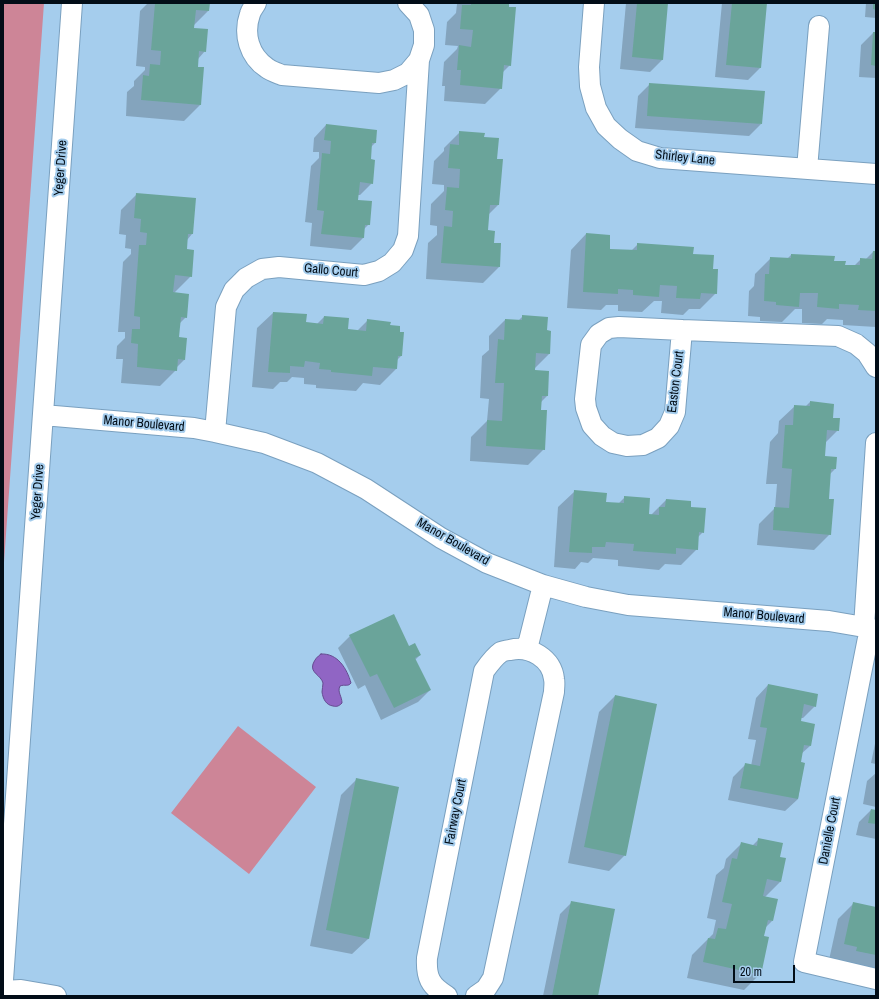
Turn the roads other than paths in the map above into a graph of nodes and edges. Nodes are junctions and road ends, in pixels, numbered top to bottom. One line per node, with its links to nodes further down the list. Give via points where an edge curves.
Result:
1 (256, 3): 6 (street, Gallo Court, via 246,28 248,43 267,69 282,75 379,83 394,80 408,73)
2 (408, 3): 6 (street, Gallo Court, via 419,16 424,30 424,45)
3 (594, 3): 7 (street, Shirley Lane, via 590,86 596,108 606,126 620,139 637,150 660,158)
4 (69, 4): 11 (street, Yeger Drive)
5 (819, 26): 7 (street)
6 (419, 60): 12 (street, Gallo Court, via 408,236 403,250 392,263 379,271 364,275 279,267 262,269 246,278 234,290 226,306)
7 (807, 169): 8 (street, Shirley Lane)
8 (876, 174)
9 (682, 330): 9 (street, Easton Court, via 675,412 669,426 658,438 643,445 627,446 613,443 602,436 592,425 585,399 591,345 598,334 609,328 619,327); 10 (street, Easton Court, via 838,336 856,344 867,353)
10 (876, 367)
11 (43, 416): 12 (street, Manor Boulevard); 18 (street, Yeger Drive)
12 (216, 432): 14 (street, Manor Boulevard, via 264,443 317,463 366,489 441,538 487,563)
13 (876, 443): 15 (street)
14 (543, 585): 15 (street, Manor Boulevard, via 628,605 829,621); 16 (street)
15 (870, 628): 17 (street, Danielle Court, via 804,962)
16 (527, 649): 21 (street, Fairway Court, via 515,648 502,652 484,671 427,958 426,968 430,981 438,991); 22 (street, via 539,655 549,665 554,679 554,692 493,978 486,989)
17 (876, 979)
18 (3, 980)
19 (3, 991): 20 (street, via 21,990)
20 (56, 996)
21 (447, 996)
22 (476, 996)

